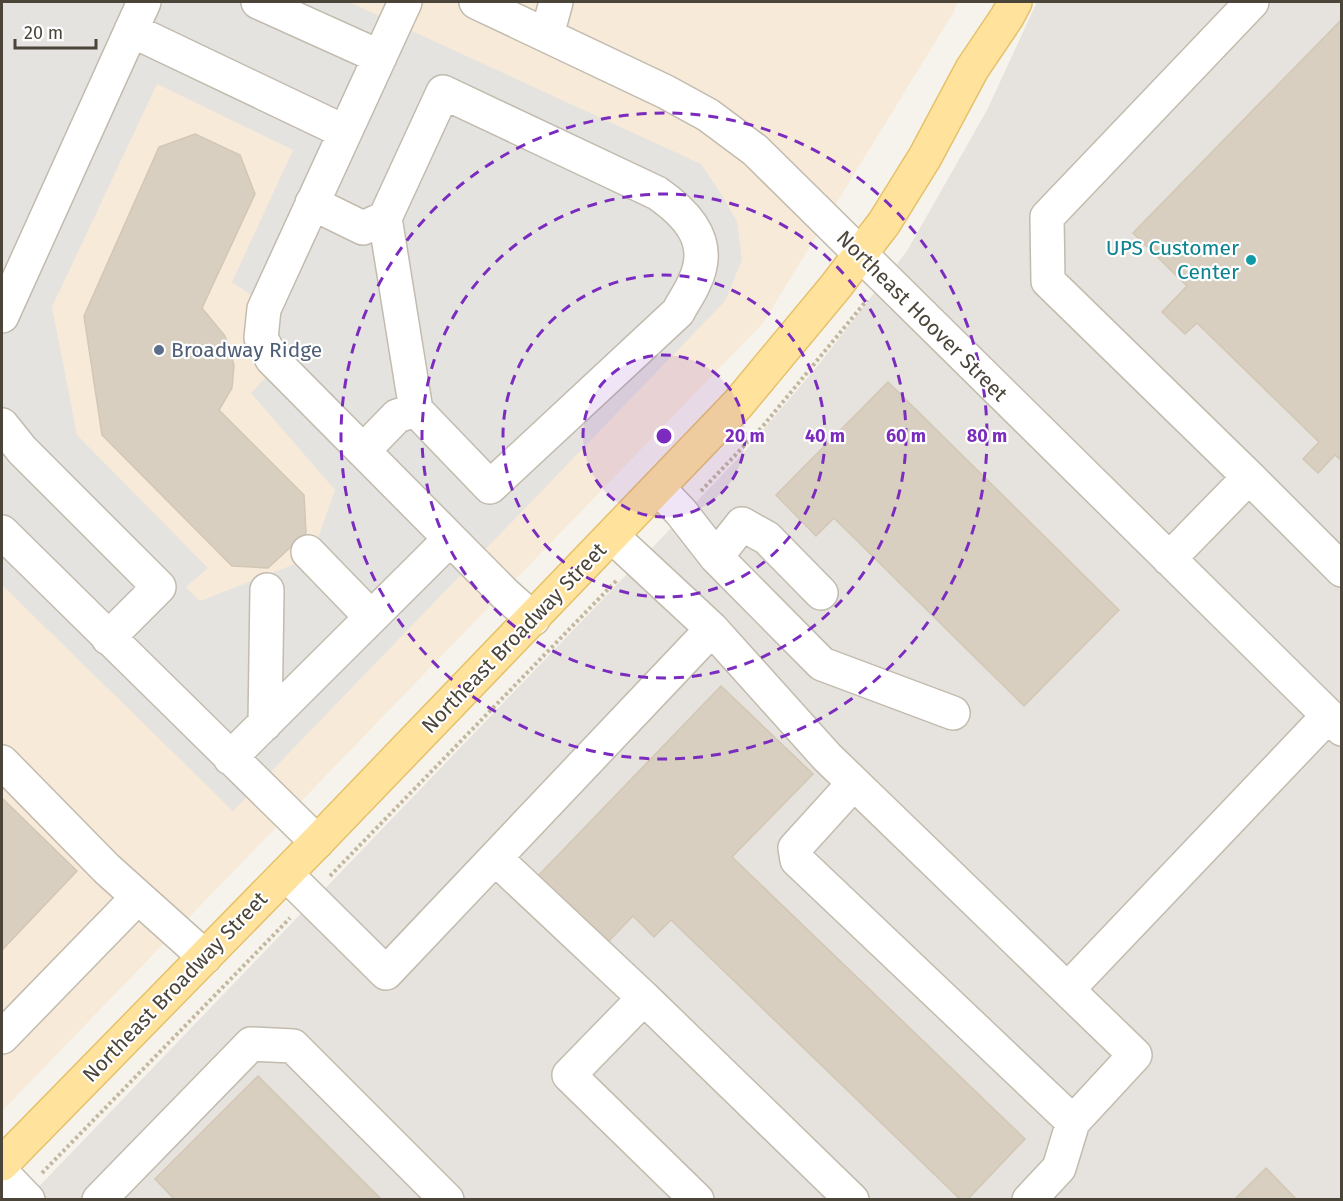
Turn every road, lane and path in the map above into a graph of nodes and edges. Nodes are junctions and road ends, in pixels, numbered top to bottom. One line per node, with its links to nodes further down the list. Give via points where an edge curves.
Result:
1 (258, 2): 10 (street)
2 (405, 2): 10 (street)
3 (476, 2): 9 (street, Northeast Hoover Street)
4 (556, 2): 9 (street)
5 (995, 2): 11 (main road, Northeast Broadway Street)
6 (1015, 2): 11 (main road, Northeast Broadway Street)
7 (1252, 2): 20 (street, via 1047,217 1048,280)
8 (137, 16): 12 (street); 16 (street)
9 (547, 35): 15 (street, Northeast Hoover Street, via 666,92 730,130)
10 (380, 57): 12 (street)
11 (972, 69): 15 (main road, Northeast Broadway Street, via 925,157)
12 (345, 132): 13 (street)
13 (312, 203): 14 (street, via 363,228); 19 (street, via 264,309 261,338 272,359)
14 (385, 218): 17 (street); 17 (street, via 443,92 657,194 690,221 702,258 695,282 678,312 490,488)
15 (861, 255): 21 (main road, Northeast Broadway Street, via 738,404); 27 (street, Northeast Hoover Street)
16 (2, 316)
17 (416, 410): 19 (street, via 397,416)
18 (2, 425): 34 (street, via 22,450 159,587)
19 (363, 451): 24 (street)
20 (1249, 477): 27 (street); 28 (street)
21 (658, 488): 23 (main road, Northeast Broadway Street); 26 (street)
22 (2, 532): 34 (street)
23 (612, 536): 32 (main road, Northeast Broadway Street); 33 (street)
24 (450, 538): 31 (street); 32 (street)
25 (308, 552): 31 (street)
26 (716, 557): 30 (street, via 741,524 767,538); 35 (street, via 822,664)
27 (1168, 559): 37 (street, Northeast Hoover Street)
28 (1341, 570)
29 (267, 590): 36 (street)
30 (821, 593)
31 (371, 617): 36 (street)
32 (533, 619): 41 (main road, Northeast Broadway Street)
33 (712, 629): 40 (street); 42 (street)
34 (108, 638): 38 (street)
35 (953, 712)
36 (265, 723): 38 (street)
37 (1335, 723): 46 (street)
38 (230, 758): 41 (street)
39 (2, 762): 44 (street)
40 (854, 783): 46 (street); 49 (street, via 795,848 797,861)
41 (317, 842): 43 (main road, Northeast Broadway Street)
42 (495, 858): 43 (street, via 386,973); 47 (street)
43 (286, 874): 45 (main road, Northeast Broadway Street)
44 (138, 897): 45 (street); 48 (street)
45 (205, 957): 50 (main road, Northeast Broadway Street)
46 (1068, 989): 49 (street, via 1135,1055)
47 (644, 998): 55 (street, via 569,1075); 56 (street)
48 (2, 1037)
49 (1073, 1122): 57 (street, via 1059,1168)
50 (2, 1164)
51 (2, 1173): 53 (street)
52 (108, 1197): 54 (street, via 250,1044 294,1046)
53 (28, 1200)
54 (447, 1200)
55 (697, 1200)
56 (852, 1200)
57 (1029, 1200)

